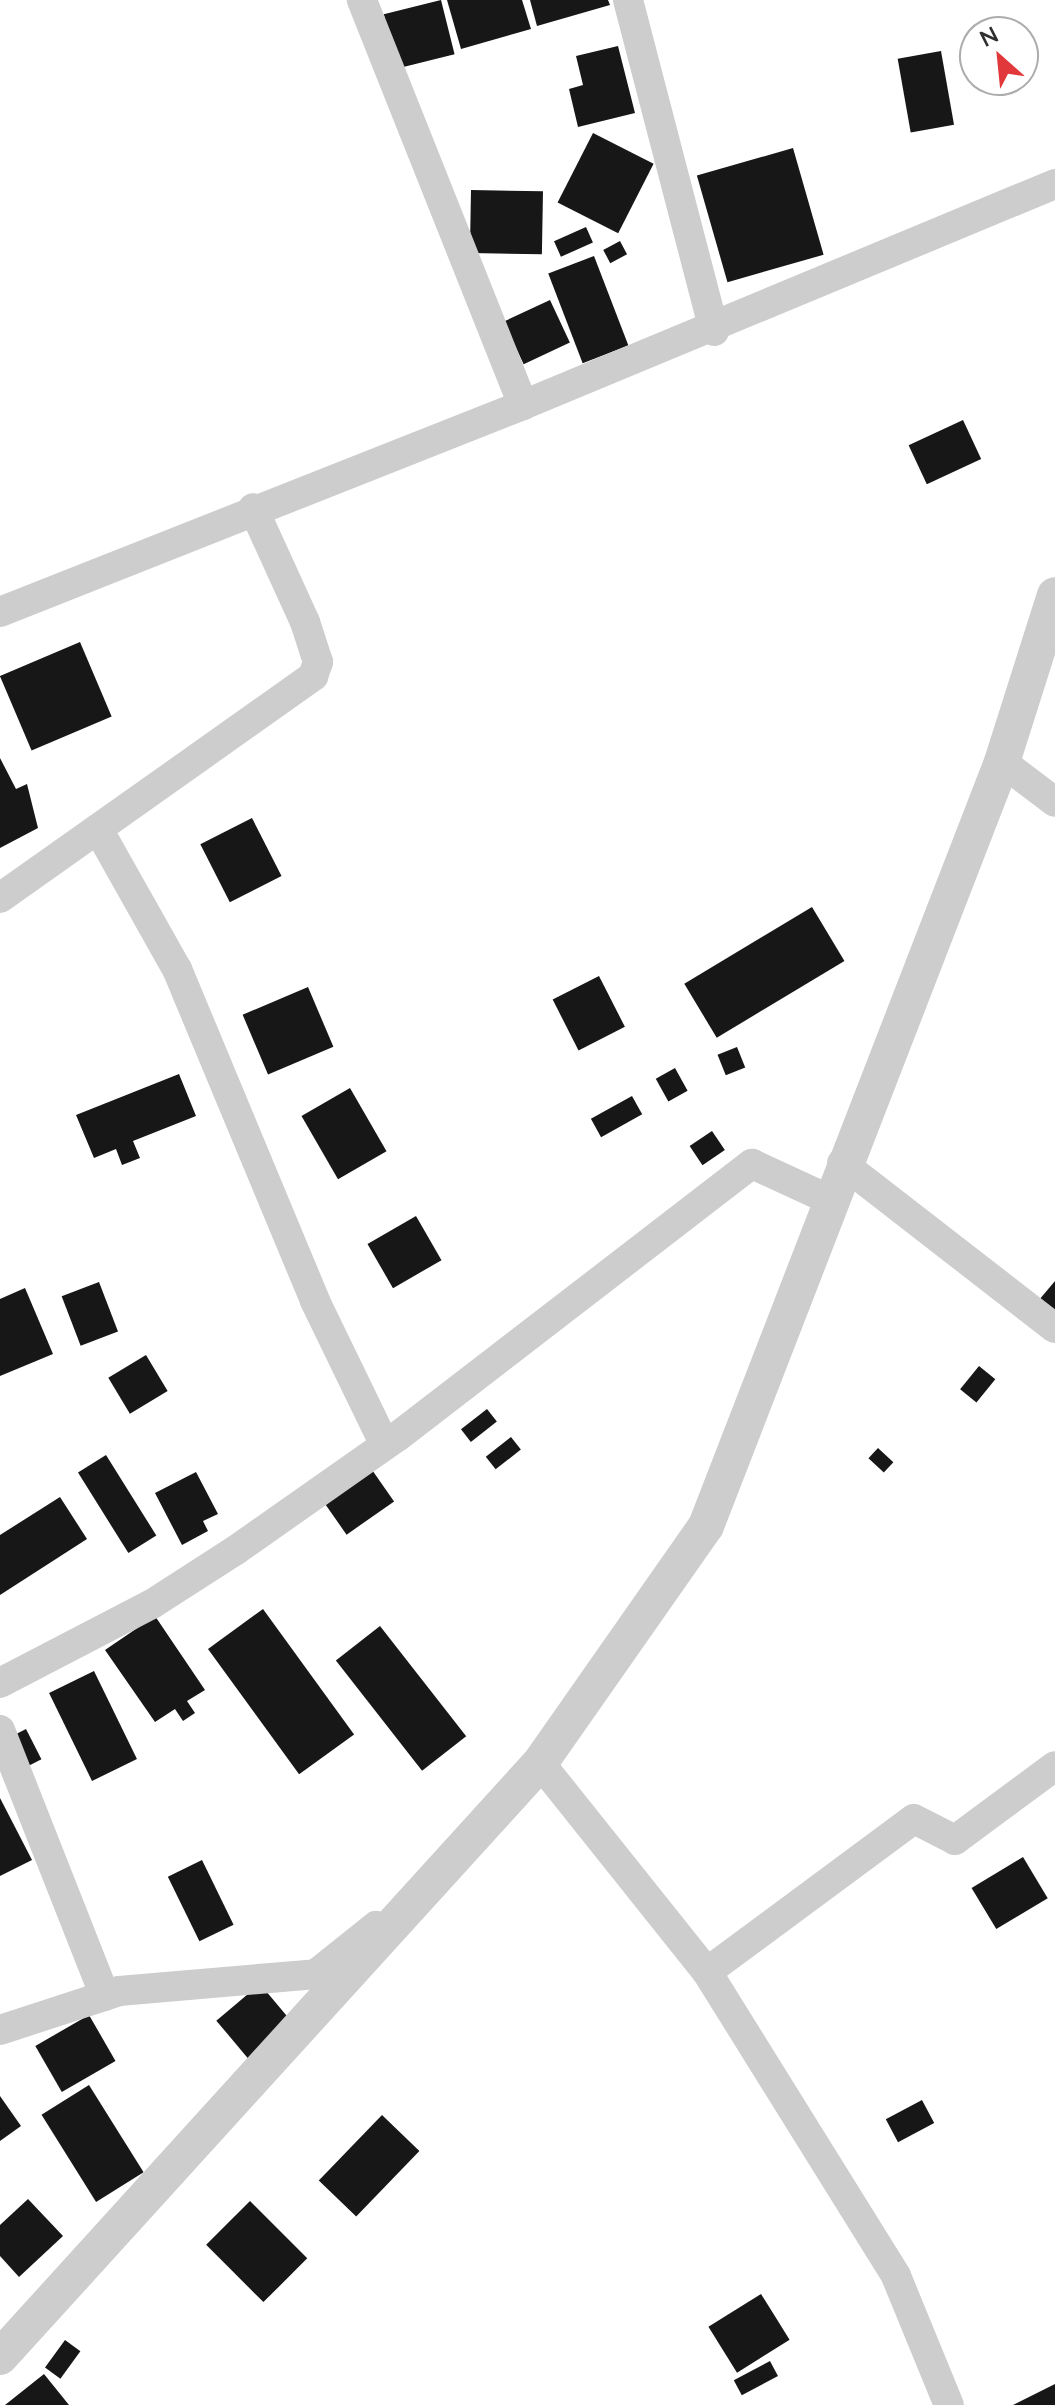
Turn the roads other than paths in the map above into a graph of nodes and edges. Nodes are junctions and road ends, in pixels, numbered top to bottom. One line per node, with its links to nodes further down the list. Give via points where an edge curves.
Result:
1 (362, 0): 5 (street)
2 (628, 0): 4 (street)
3 (1055, 184): 4 (street)
4 (714, 331): 5 (street)
5 (523, 405): 6 (street)
6 (253, 508): 8 (street); 11 (street, via 305,622 318,662 313,676)
7 (1055, 595): 9 (street)
8 (0, 612)
9 (1002, 762): 10 (street); 13 (street)
10 (1055, 802)
11 (98, 829): 12 (street); 16 (street, via 177,969 315,1301)
12 (0, 898)
13 (842, 1163): 14 (street); 15 (street)
14 (828, 1199): 16 (street, via 752,1164); 19 (street, via 706,1526)
15 (1055, 1328)
16 (385, 1445): 17 (street, via 152,1604)
17 (0, 1683)
18 (0, 1730): 23 (street)
19 (540, 1763): 21 (street); 22 (street)
20 (1055, 1766): 22 (street, via 955,1840 914,1819)
21 (449, 1867): 23 (street, via 316,1974); 25 (street)
22 (707, 1972): 26 (street, via 896,2276)
23 (105, 1996): 24 (street)
24 (0, 2030)
25 (0, 2357)
26 (949, 2405)

